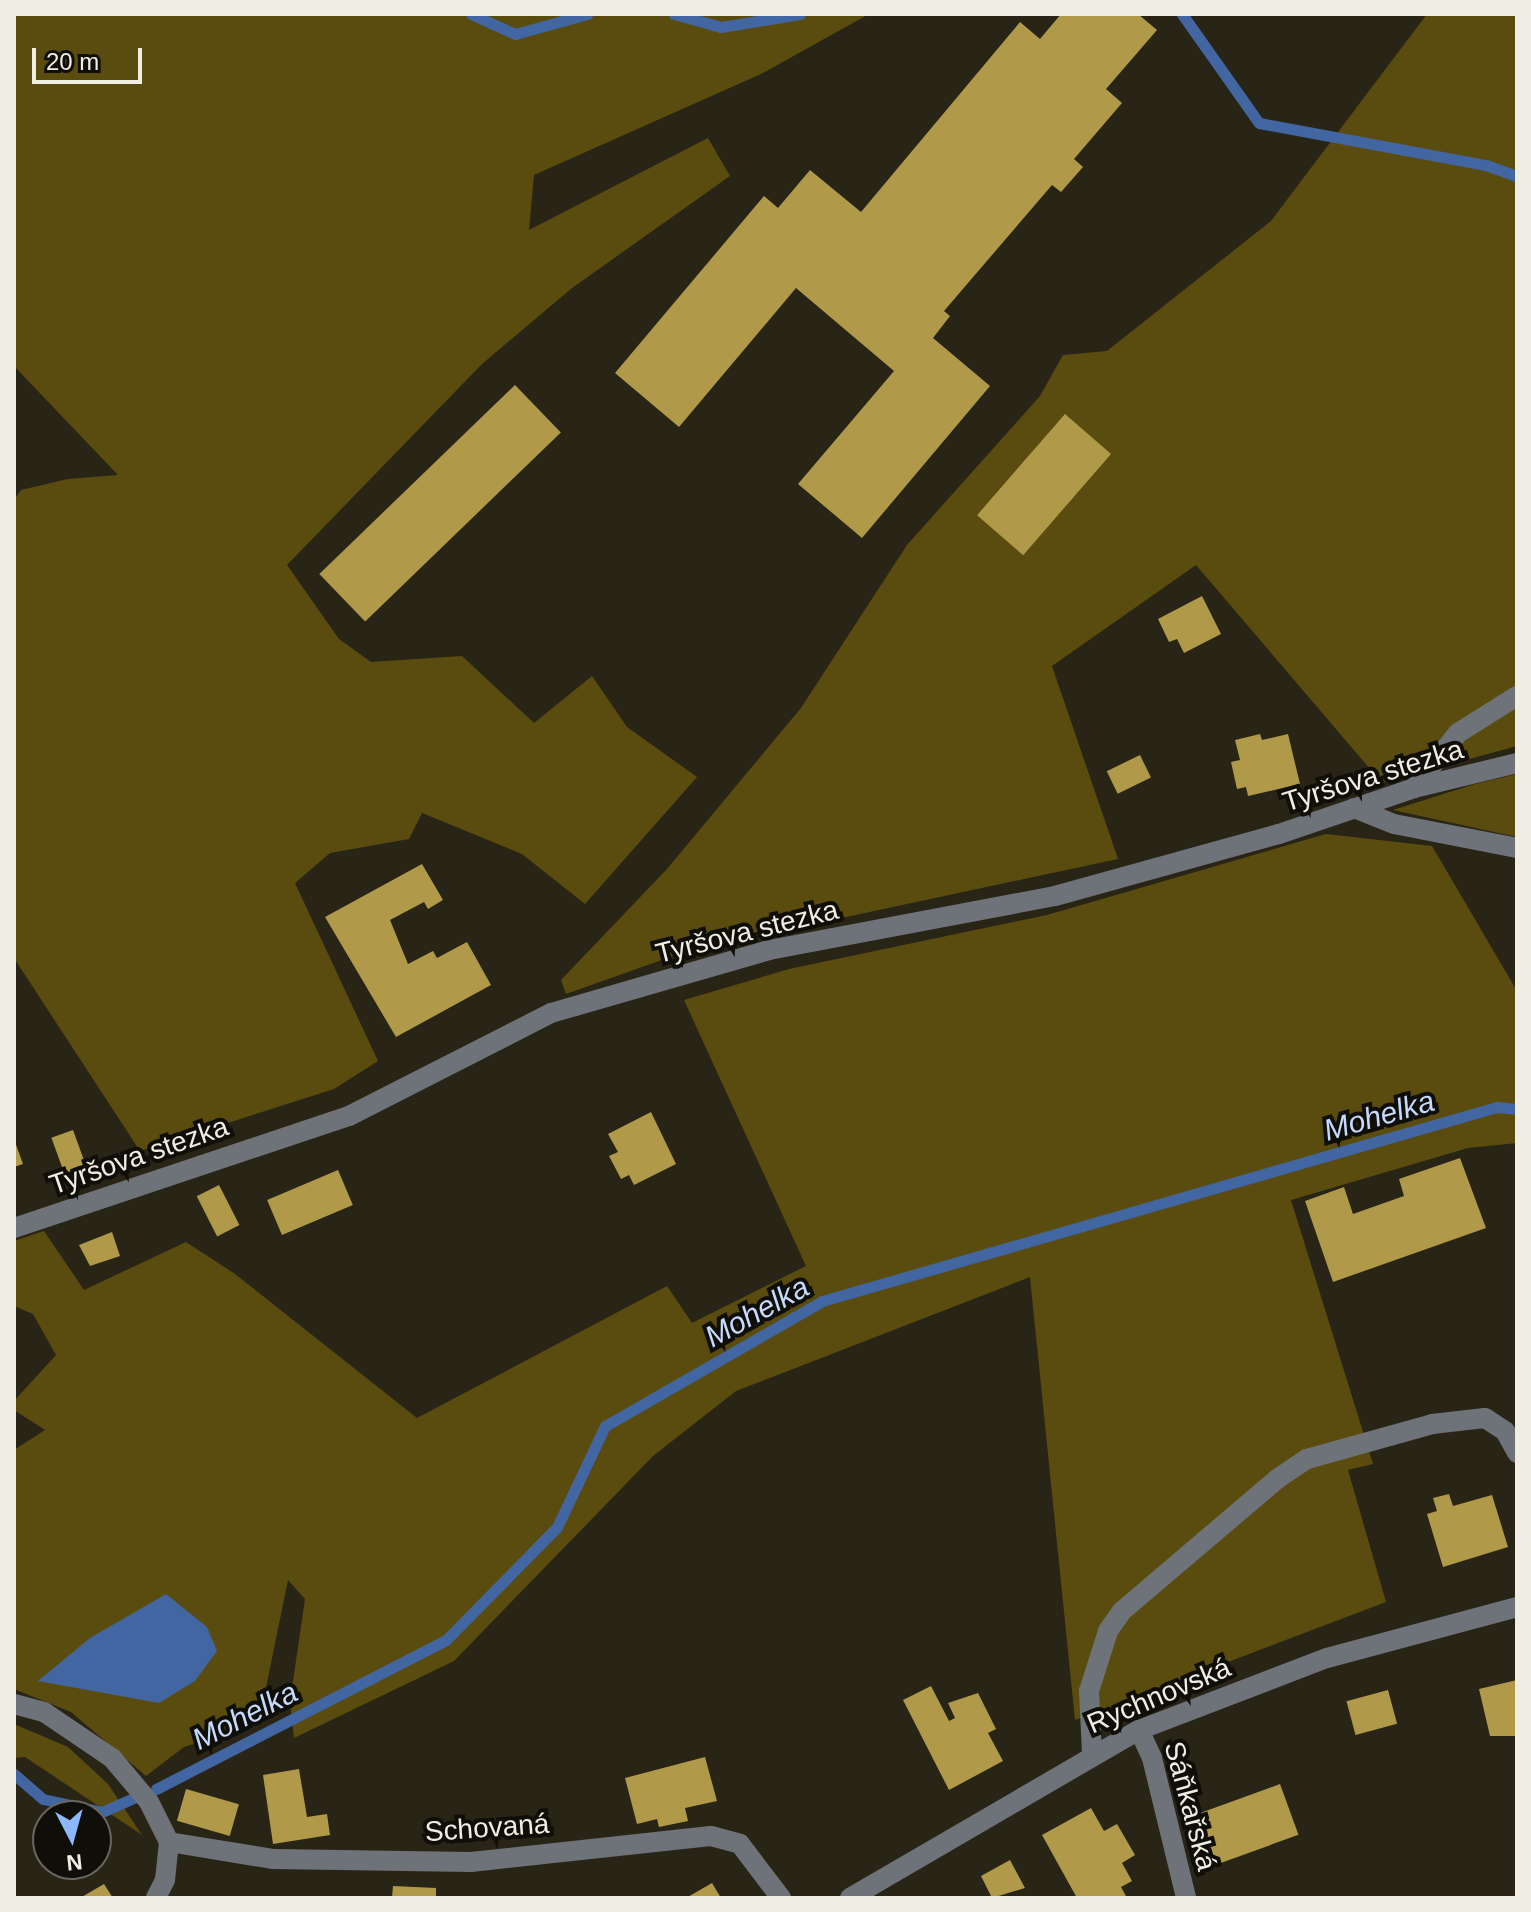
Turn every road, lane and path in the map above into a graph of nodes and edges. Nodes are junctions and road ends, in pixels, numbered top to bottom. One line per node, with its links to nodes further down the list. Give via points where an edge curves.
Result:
1 (1517, 696): 3 (street, via 1458,733)
2 (1517, 763): 3 (street, Tyršova stezka)
3 (1414, 788): 4 (street, Tyršova stezka)
4 (1354, 808): 5 (street, via 1394,824); 6 (street, Tyršova stezka, via 1055,896 769,950 551,1013 349,1116)
5 (1517, 848)
6 (14, 1228)
7 (1517, 1453): 11 (street, via 1505,1431 1485,1418 1432,1424 1307,1459 1277,1479 1122,1611 1108,1631 1089,1691)
8 (1517, 1607): 10 (street, Rychnovská, via 1327,1658)
9 (14, 1704): 12 (street, via 44,1712 112,1758 149,1802)
10 (1139, 1730): 11 (street, Rychnovská); 16 (street, Sáňkařská, via 1152,1758)
11 (1092, 1753): 15 (street, Rychnovská)
12 (169, 1842): 13 (street, via 165,1880); 14 (street, Schovaná, via 273,1859 471,1862 711,1836 740,1844)
13 (156, 1898)
14 (781, 1898)
15 (850, 1898)
16 (1186, 1898)

